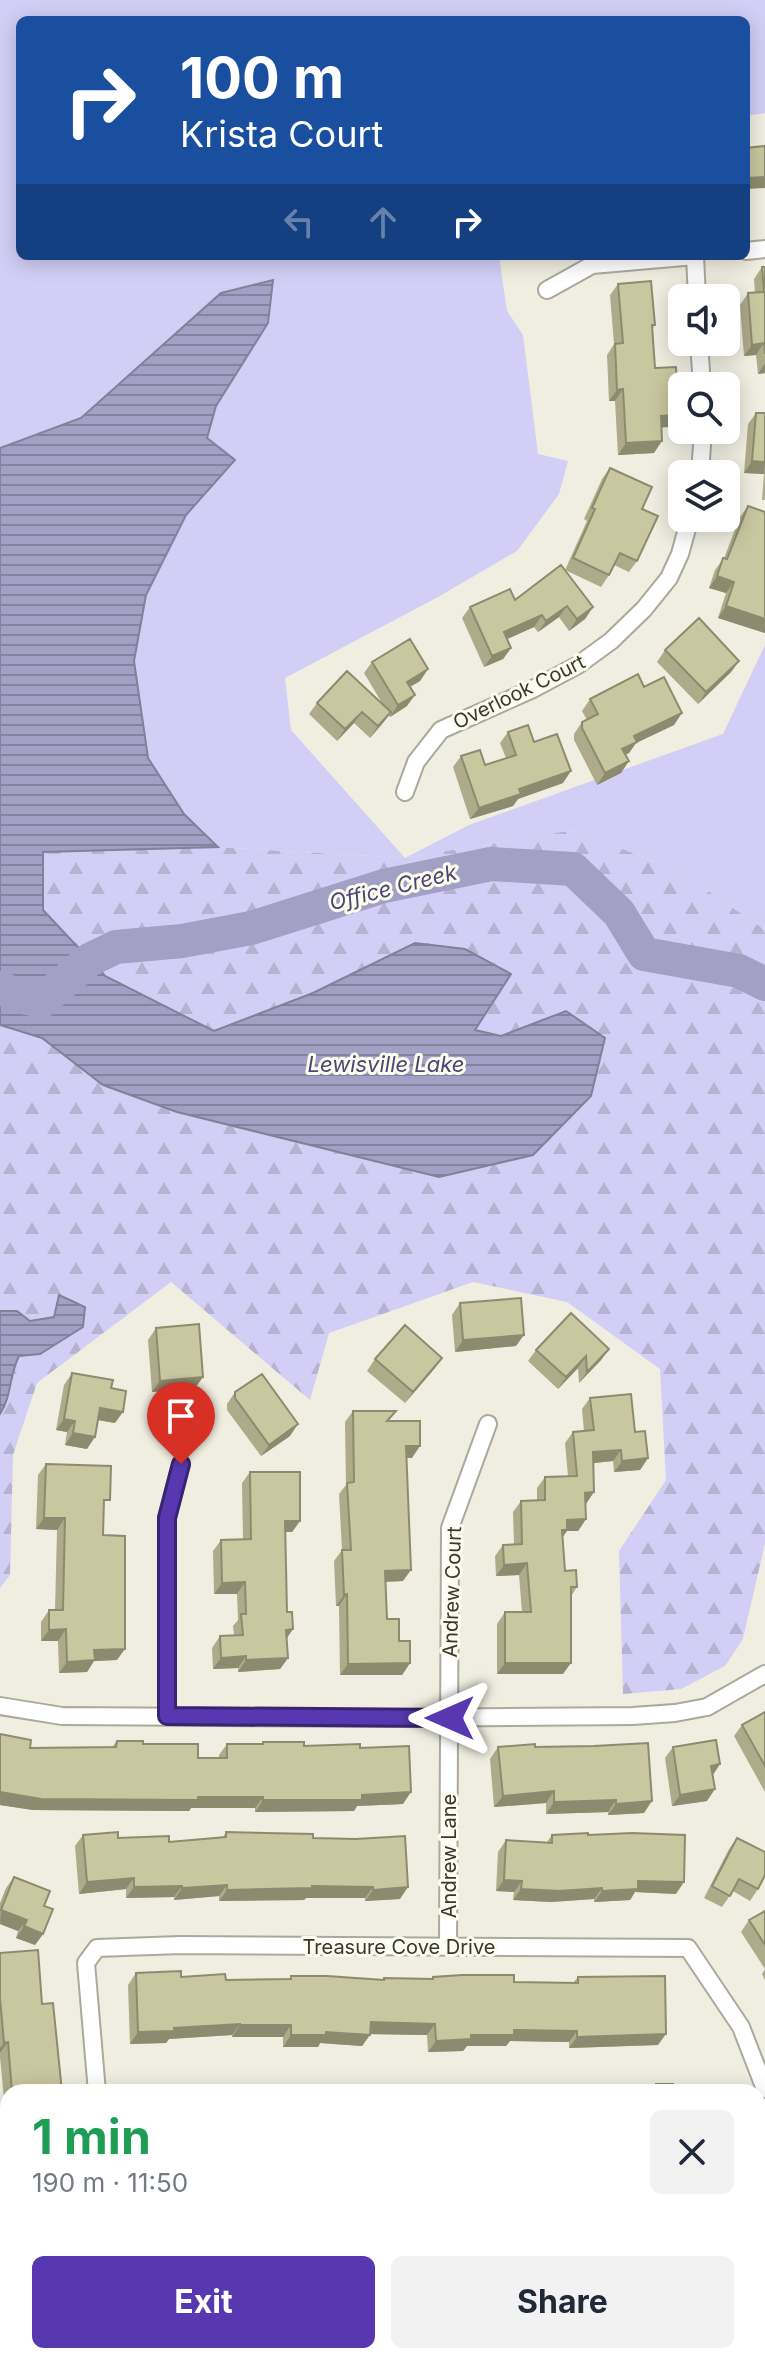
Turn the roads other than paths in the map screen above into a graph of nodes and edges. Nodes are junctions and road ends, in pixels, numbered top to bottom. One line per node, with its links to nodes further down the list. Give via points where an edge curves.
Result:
1 (649, 260): 4 (street, via 592,265)
2 (695, 260): 3 (street)
3 (696, 284)
4 (547, 290)
5 (686, 532): 6 (street, Overlook Court, via 669,578 611,641 567,671 441,730 416,762)
6 (405, 792)
7 (488, 1424): 12 (street, Andrew Court, via 450,1528)
8 (181, 1464): 11 (street, via 167,1518)
9 (765, 1674): 12 (street, via 707,1707 675,1713)
10 (0, 1706): 11 (street, via 62,1716)
11 (167, 1716): 12 (street)
12 (450, 1718): 13 (street, Andrew Lane)
13 (448, 1947): 14 (street, Treasure Cove Drive, via 97,1948 86,1963); 15 (street, Treasure Cove Drive, via 688,1948 741,2027)
14 (96, 2084)
15 (763, 2084)

